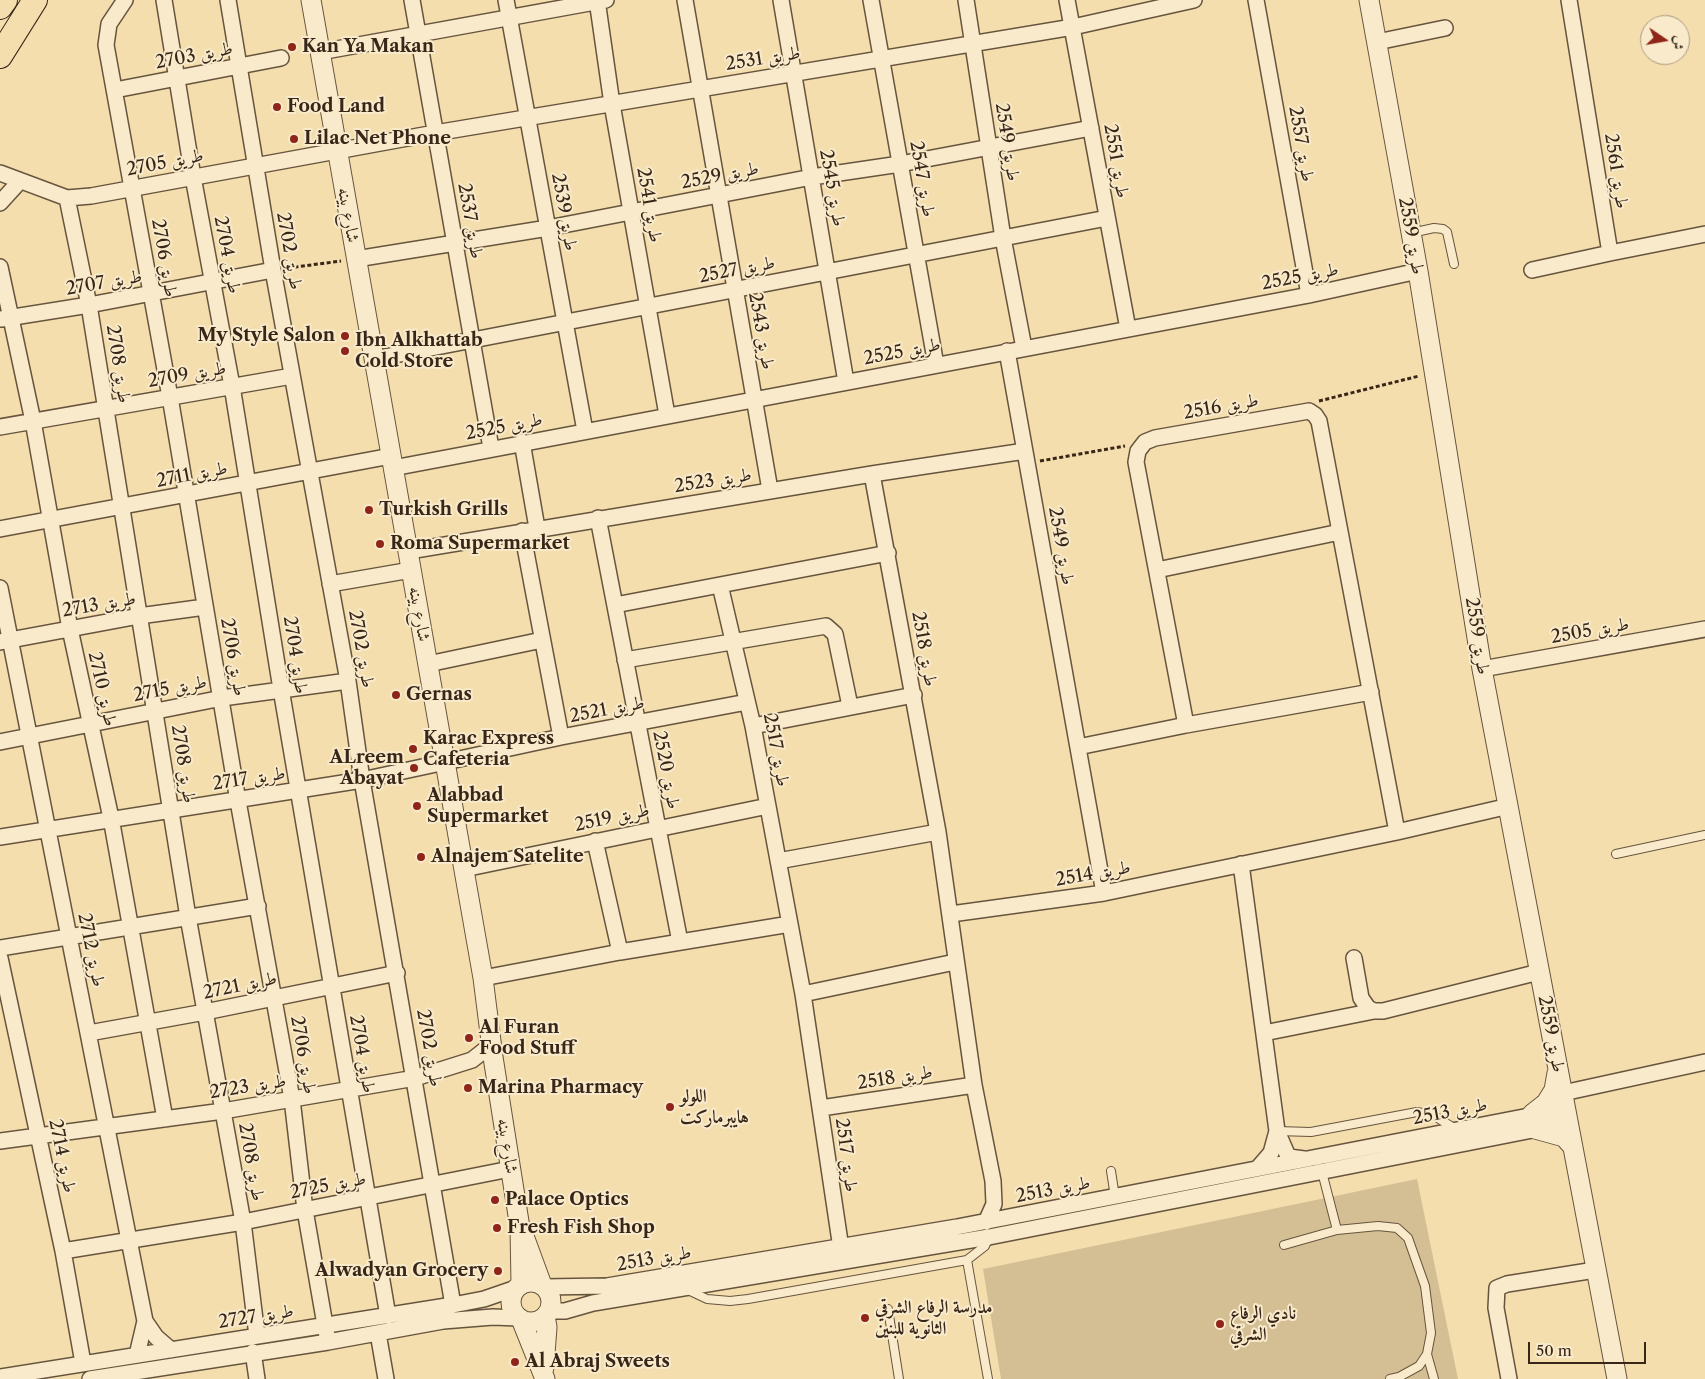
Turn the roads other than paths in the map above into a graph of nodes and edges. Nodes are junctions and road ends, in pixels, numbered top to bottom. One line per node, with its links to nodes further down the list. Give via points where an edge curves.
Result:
1 (5, 0): 20 (main road)
2 (35, 0): 28 (main road)
3 (125, 0): 35 (street, طريق 2706, via 109,24 106,38)
4 (164, 0): 33 (street, طريق 2704)
5 (228, 0): 31 (street, طريق 2702)
6 (311, 0): 27 (street, شارع بينه)
7 (412, 0): 24 (street, طريق 2537)
8 (506, 0): 21 (street, طريق 2539)
9 (685, 0): 34 (street, طريق 2543)
10 (782, 0): 32 (street, طريق 2545)
11 (871, 0): 30 (street, طريق 2547)
12 (966, 0): 26 (street, طريق 2549)
13 (1067, 0): 22 (street, طريق 2551)
14 (1194, 0): 19 (street, طريق 2531)
15 (1256, 0): 71 (street, طريق 2557)
16 (1370, 0): 25 (street, طريق 2559)
17 (1569, 0): 59 (street, طريق 2561)
18 (600, 1): 21 (street); 36 (street, طريق 2541)
19 (1139, 6): 22 (street, طريق 2531)
20 (0, 7)
21 (509, 17): 24 (street); 37 (street, طريق 2539)
22 (1072, 27): 26 (street, طريق 2531); 38 (street, طريق 2551)
23 (1445, 28): 25 (street)
24 (418, 33): 27 (street); 39 (street, طريق 2537)
25 (1377, 42): 55 (street, طريق 2559)
26 (973, 44): 30 (street, طريق 2531); 40 (street, طريق 2549)
27 (320, 52): 41 (street, شارع بينه)
28 (0, 56)
29 (281, 58): 31 (street, طريق 2703)
30 (882, 59): 32 (street, طريق 2531); 42 (street, طريق 2547)
31 (238, 66): 33 (street, طريق 2703); 43 (street, طريق 2702)
32 (794, 73): 34 (street, طريق 2531); 46 (street, طريق 2545)
33 (177, 78): 35 (street, طريق 2703); 45 (street, طريق 2704)
34 (700, 89): 36 (street, طريق 2531); 49 (street, طريق 2543)
35 (114, 90): 48 (street, طريق 2706)
36 (612, 104): 37 (street, طريق 2531); 52 (street, طريق 2541)
37 (528, 118): 39 (street, طريق 2531); 54 (street, طريق 2539)
38 (1091, 128): 40 (street, طريق 2529); 53 (street, طريق 2551)
39 (435, 133): 41 (street, طريق 2531); 58 (street, طريق 2537)
40 (989, 146): 42 (street, طريق 2529); 57 (street, طريق 2549)
41 (337, 151): 43 (street, طريق 2705); 61 (street, شارع بينه)
42 (900, 164): 46 (street, طريق 2529); 60 (street, طريق 2547)
43 (255, 165): 45 (street, طريق 2705); 64 (street, طريق 2702)
44 (1, 172): 47 (street, طريق 2705)
45 (193, 177): 48 (street, طريق 2705); 68 (street, طريق 2704)
46 (812, 177): 49 (street, طريق 2529); 66 (street, طريق 2545)
47 (20, 181): 50 (street, طريق 2705); 51 (street)
48 (133, 188): 50 (street, طريق 2705); 70 (street, طريق 2706)
49 (718, 196): 52 (street, طريق 2529); 69 (street, طريق 2543)
50 (68, 198): 72 (street, طريق 2708)
51 (0, 203)
52 (631, 212): 54 (street, طريق 2529); 73 (street, طريق 2541)
53 (1107, 218): 57 (street, طريق 2527); 76 (street, طريق 2551)
54 (548, 228): 58 (street, طريق 2529); 75 (street, طريق 2539)
55 (1411, 234): 62 (lane, via 1443,229 1447,232); 67 (street, طريق 2559)
56 (1705, 234): 59 (street)
57 (1003, 238): 60 (street, طريق 2527); 78 (street, طريق 2549)
58 (454, 241): 61 (street, طريق 2529); 77 (street, طريق 2537)
59 (1610, 253): 65 (street)
60 (916, 255): 66 (street, طريق 2527); 81 (street, طريق 2547)
61 (356, 259): 80 (street, شارع بينه)
62 (1454, 264)
63 (0, 267): 74 (street, طريق 2710)
64 (273, 270): 68 (street, طريق 2707); 82 (street, طريق 2702)
65 (1532, 270)
66 (828, 271): 69 (street, طريق 2527); 83 (street, طريق 2545)
67 (1418, 271): 71 (street, طريق 2525); 124 (street, طريق 2559)
68 (213, 281): 70 (street, طريق 2707); 84 (street, طريق 2704)
69 (734, 289): 73 (street, طريق 2527); 86 (street, طريق 2543)
70 (150, 293): 72 (street, طريق 2707); 85 (street, طريق 2706)
71 (1309, 295): 76 (street, طريق 2525)
72 (89, 305): 74 (street, طريق 2707); 87 (street, طريق 2708)
73 (648, 306): 75 (street, طريق 2527); 88 (street, طريق 2541)
74 (5, 318): 89 (street, طريق 2710)
75 (565, 322): 77 (street, طريق 2527); 91 (street, طريق 2539)
76 (1128, 329): 78 (street, طريق 2525)
77 (472, 339): 80 (street, طريق 2527); 93 (street, طريق 2537)
78 (1024, 348): 79 (street, طريق 2525)
79 (1007, 351): 81 (street, طريق 2525); 94 (street, طريق 2549)
80 (374, 359): 95 (street, شارع بينه)
81 (936, 365): 83 (street, طريق 2525)
82 (292, 376): 84 (street, طريق 2709); 96 (street, طريق 2702)
83 (846, 382): 86 (street, طريق 2525)
84 (232, 386): 85 (street, طريق 2709); 98 (street, طريق 2704)
85 (170, 397): 87 (street, طريق 2709); 100 (street, طريق 2706)
86 (754, 399): 88 (street, طريق 2525); 99 (street, طريق 2543)
87 (106, 409): 89 (street, طريق 2709); 101 (street, طريق 2708)
88 (667, 415): 91 (street, طريق 2525)
89 (33, 422): 90 (street, طريق 2709); 103 (street, طريق 2710)
90 (0, 427)
91 (584, 431): 92 (street, طريق 2525)
92 (522, 442): 93 (street, طريق 2525); 105 (street)
93 (491, 448): 95 (street, طريق 2525)
94 (1026, 457): 97 (street, طريق 2523); 140 (street, طريق 2549)
95 (392, 462): 96 (street, طريق 2711); 107 (street, شارع بينه)
96 (310, 472): 98 (street, طريق 2711); 111 (street, طريق 2702)
97 (872, 474): 99 (street, طريق 2523); 108 (street, طريق 2518)
98 (247, 483): 100 (street, طريق 2711); 126 (street, طريق 2704)
99 (770, 490): 102 (street, طريق 2523)
100 (186, 495): 101 (street, طريق 2711); 115 (street, طريق 2706)
101 (122, 507): 103 (street, طريق 2711); 116 (street, طريق 2708)
102 (598, 518): 105 (street, طريق 2523); 114 (street, طريق 2520)
103 (49, 520): 104 (street, طريق 2711); 117 (street, طريق 2710)
104 (0, 530)
105 (529, 530): 107 (street, طريق 2523); 119 (street)
106 (1340, 532): 110 (street); 110 (street, طريق 2516, via 1319,421 1309,411 1155,438 1145,442 1138,451 1136,462); 127 (street)
107 (409, 551): 109 (street, شارع بينه)
108 (888, 553): 112 (street); 128 (street, طريق 2518)
109 (411, 570): 111 (street); 123 (street, شارع بينه)
110 (1157, 570): 135 (street)
111 (330, 584): 125 (street, طريق 2702)
112 (720, 585): 114 (street); 121 (street, طريق 2517)
113 (0, 588): 120 (street, طريق 2712)
114 (615, 605): 122 (street, طريق 2520)
115 (205, 607): 116 (street, طريق 2713); 129 (street, طريق 2706)
116 (139, 616): 117 (street, طريق 2713); 132 (street, طريق 2708)
117 (70, 629): 120 (street, طريق 2713); 133 (street, طريق 2710)
118 (1705, 629): 124 (street, طريق 2505)
119 (542, 640): 123 (street); 138 (street)
120 (4, 641): 137 (street, طريق 2712)
121 (733, 642): 122 (street); 130 (street, طريق 2517); 131 (street, via 819,625 831,629 837,640)
122 (626, 660): 134 (street, طريق 2520)
123 (428, 664): 141 (street, شارع بينه)
124 (1482, 669): 146 (street, طريق 2559)
125 (348, 681): 126 (street, طريق 2715); 142 (street, طريق 2702)
126 (280, 689): 129 (street, طريق 2715); 143 (street, طريق 2704)
127 (1371, 692): 135 (street); 152 (street)
128 (914, 696): 131 (street); 151 (street, طريق 2518)
129 (222, 698): 132 (street, طريق 2715); 144 (street, طريق 2706)
130 (747, 702): 134 (street, طريق 2521); 136 (street, طريق 2517)
131 (850, 706): 136 (street)
132 (155, 710): 133 (street, طريق 2715); 147 (street, طريق 2708)
133 (91, 723): 137 (street, طريق 2715); 148 (street, طريق 2710)
134 (638, 723): 138 (street, طريق 2521); 149 (street, طريق 2520)
135 (1186, 725): 140 (street)
136 (753, 726): 145 (street, طريق 2517)
137 (30, 737): 139 (street, طريق 2715); 150 (street, طريق 2712)
138 (561, 738): 141 (street, طريق 2521)
139 (0, 742)
140 (1078, 747): 160 (street, طريق 2549)
141 (445, 762): 142 (street, طريق 2717); 159 (street, شارع بينه)
142 (362, 780): 143 (street, طريق 2717); 174 (street, طريق 2702)
143 (299, 790): 144 (street, طريق 2717); 176 (street, طريق 2704)
144 (238, 801): 147 (street, طريق 2717); 161 (street, طريق 2706)
145 (768, 806): 149 (street, طريق 2519); 157 (street, طريق 2517)
146 (1509, 806): 152 (street, طريق 2514); 173 (street, طريق 2559)
147 (171, 809): 148 (street, طريق 2717); 163 (street, طريق 2708)
148 (112, 818): 150 (street, طريق 2717); 165 (street, طريق 2710)
149 (658, 828): 155 (street, طريق 2519); 167 (street, طريق 2520)
150 (47, 830): 154 (street, طريق 2717); 166 (street, طريق 2712)
151 (938, 832): 157 (street); 162 (street, طريق 2518)
152 (1398, 832): 158 (street, طريق 2514)
153 (1705, 836): 156 (lane)
154 (0, 837)
155 (595, 841): 159 (street, طريق 2519); 169 (street)
156 (1616, 854)
157 (778, 861): 164 (street, طريق 2517)
158 (1241, 864): 160 (street, طريق 2514); 183 (street)
159 (464, 869): 175 (street, شارع بينه)
160 (1104, 892): 162 (street, طريق 2514)
161 (258, 906): 163 (street); 178 (street, طريق 2706)
162 (951, 914): 171 (street, طريق 2518)
163 (188, 917): 165 (street); 180 (street, طريق 2708)
164 (790, 924): 167 (street); 177 (street, طريق 2517)
165 (130, 925): 166 (street); 181 (street, طريق 2710)
166 (69, 935): 168 (street); 182 (street, طريق 2712)
167 (680, 942): 169 (street)
168 (0, 948)
169 (620, 952): 175 (street)
170 (1354, 958): 179 (street, via 1361,998)
171 (955, 962): 177 (street); 188 (street, طريق 2518)
172 (1, 967): 199 (street, طريق 2714)
173 (1539, 972): 179 (street); 185 (street, طريق 2559)
174 (397, 973): 176 (street, طريق 2721); 187 (street, طريق 2702)
175 (483, 978): 184 (street, شارع بينه)
176 (331, 986): 178 (street, طريق 2721); 189 (street, طريق 2704)
177 (803, 994): 191 (street, طريق 2517)
178 (274, 998): 180 (street, طريق 2721); 190 (street, طريق 2706)
179 (1374, 1011): 183 (street)
180 (205, 1012): 181 (street, طريق 2721); 193 (street, طريق 2708)
181 (147, 1023): 182 (street, طريق 2721); 194 (street, طريق 2710)
182 (89, 1033): 196 (street, طريق 2712)
183 (1264, 1033): 198 (street)
184 (491, 1042): 187 (street, طريق 2723, via 472,1060); 204 (street, شارع بينه)
185 (1558, 1067): 192 (street, طريق 2559); 195 (street, via 1554,1090)
186 (1704, 1067): 192 (street, طريق 2513)
187 (415, 1078): 189 (street, طريق 2723); 208 (street, طريق 2702)
188 (974, 1085): 191 (street, طريق 2518); 213 (street, طريق 2518, via 994,1188 994,1204)
189 (350, 1090): 190 (street, طريق 2723); 209 (street, طريق 2704)
190 (292, 1099): 193 (street, طريق 2723); 211 (street, طريق 2706)
191 (821, 1108): 220 (street, طريق 2517)
192 (1565, 1108): 195 (street, طريق 2513); 201 (street, طريق 2559)
193 (223, 1111): 194 (street, طريق 2723); 212 (street, طريق 2708)
194 (164, 1119): 196 (street, طريق 2723)
195 (1534, 1122): 197 (street, طريق 2513); 201 (street, via 1564,1136); 207 (street, طريق 2513)
196 (107, 1127): 199 (street, طريق 2723); 217 (street, طريق 2712)
197 (1458, 1130): 198 (lane, via 1433,1115 1417,1112 1312,1132); 202 (street, طريق 2513)
198 (1276, 1131): 202 (street, via 1289,1157); 203 (street, via 1271,1152)
199 (38, 1136): 200 (street, طريق 2723); 219 (street, طريق 2714)
200 (0, 1141)
201 (1573, 1147): 222 (street, طريق 2559)
202 (1304, 1159): 206 (street, طريق 2513)
203 (1258, 1168): 206 (street, طريق 2513); 210 (street, طريق 2513)
204 (510, 1169): 208 (street, طريق 2725); 214 (street, شارع بينه)
205 (1111, 1171): 210 (lane)
206 (1281, 1171): 207 (street, طريق 2513); 216 (street, طريق 2513)
207 (1322, 1172): 215 (lane)
208 (434, 1185): 209 (street, طريق 2725); 226 (street, طريق 2702)
209 (369, 1197): 211 (street, طريق 2725); 229 (street, طريق 2704)
210 (1116, 1197): 213 (street, طريق 2513)
211 (305, 1210): 212 (street, طريق 2725); 232 (street, طريق 2706)
212 (243, 1222): 217 (street, طريق 2725); 234 (street, طريق 2708)
213 (986, 1222): 220 (street, طريق 2513)
214 (520, 1228): 223 (street, شارع بينه); 224 (street, شارع بينه)
215 (1337, 1230): 218 (lane); 238 (lane, via 1378,1226 1397,1228 1408,1238 1425,1286 1431,1333)
216 (989, 1237): 220 (street, طريق 2513); 221 (lane, via 985,1246)
217 (129, 1239): 219 (street, طريق 2725); 231 (street, طريق 2712)
218 (1284, 1245)
219 (63, 1251): 241 (street, طريق 2714)
220 (841, 1253): 224 (street, طريق 2513, via 606,1286); 225 (street, طريق 2513)
221 (968, 1260): 225 (lane, via 730,1301 707,1298); 251 (lane)
222 (1595, 1270): 254 (street, via 1497,1288 1496,1308); 255 (street, طريق 2559)
223 (519, 1286): 224 (street, via 532,1282); 226 (street, طريق 2727); 230 (street, via 511,1304)
224 (543, 1286): 228 (street, via 551,1298)
225 (684, 1288): 228 (street, طريق 2513)
226 (454, 1306): 229 (street, طريق 2727)
227 (888, 1309): 250 (lane)
228 (547, 1314): 230 (street, via 536,1321); 244 (street)
229 (388, 1316): 232 (street, طريق 2727)
230 (520, 1319): 233 (street, طريق 2727, via 470,1318); 244 (street)
231 (145, 1321): 236 (street, طريق 2712); 239 (street, طريق 2712)
232 (325, 1326): 234 (street, طريق 2727); 235 (street, طريق 2706)
233 (378, 1333): 235 (street, طريق 2727); 249 (street)
234 (257, 1336): 236 (street, طريق 2727)
235 (328, 1342): 237 (street, طريق 2727)
236 (171, 1350): 239 (street, طريق 2727)
237 (253, 1352): 242 (street, طريق 2727); 248 (street)
238 (1427, 1354): 252 (lane, via 1419,1366); 253 (lane)
239 (137, 1355): 240 (street, طريق 2727)
240 (121, 1358): 241 (street, طريق 2727); 245 (street)
241 (83, 1364): 246 (street, طريق 2727)
242 (190, 1372): 243 (street, طريق 2727)
243 (146, 1374): 245 (street, طريق 2727)
244 (544, 1375)
245 (125, 1376): 247 (street, طريق 2727)
246 (0, 1377)
247 (90, 1379)
248 (257, 1379)
249 (386, 1379)
250 (899, 1379)
251 (988, 1379)
252 (1390, 1379)
253 (1434, 1379)
254 (1509, 1379)
255 (1617, 1379)

